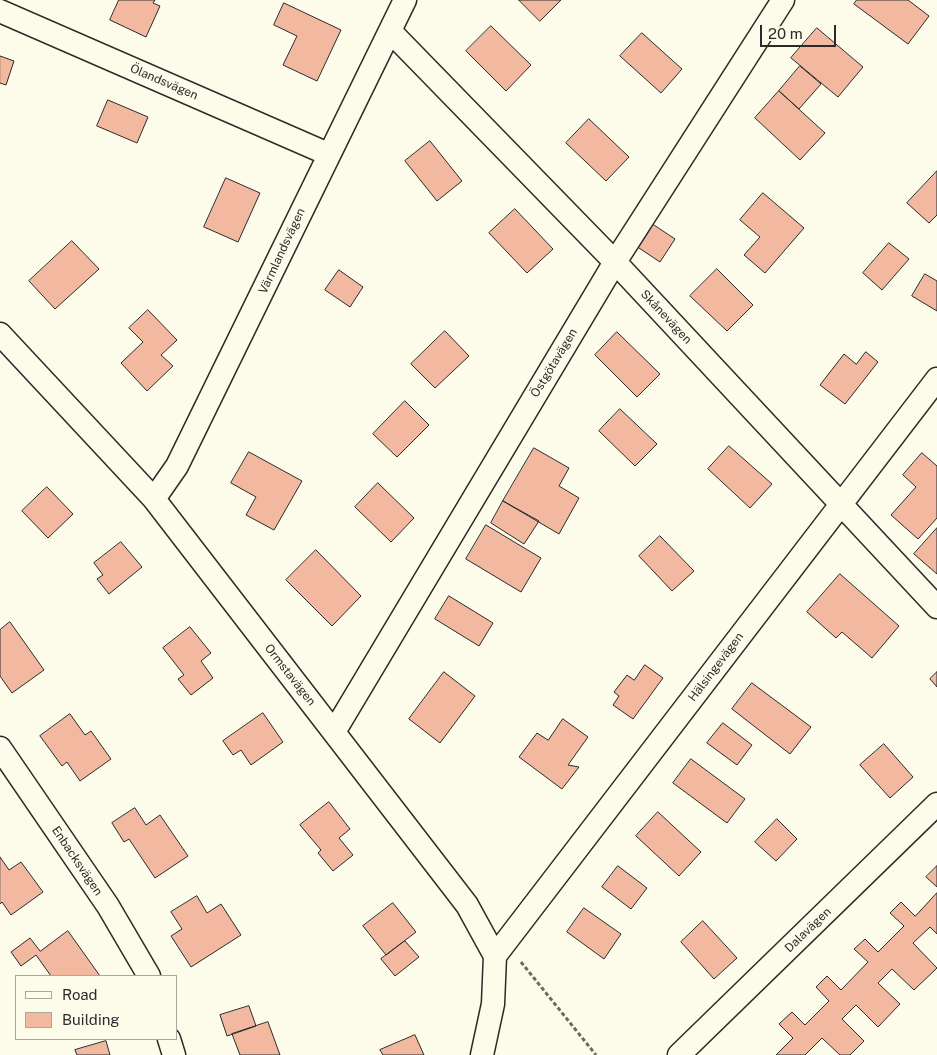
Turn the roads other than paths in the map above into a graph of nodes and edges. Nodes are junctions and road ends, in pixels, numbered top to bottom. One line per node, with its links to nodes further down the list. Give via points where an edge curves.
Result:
1 (405, 0): 4 (street, Värmlandsvägen)
2 (783, 0): 6 (street, Östgötavägen)
3 (0, 11): 5 (street, Ölandsvägen)
4 (390, 31): 5 (street, Värmlandsvägen); 6 (street, Skånevägen)
5 (328, 154): 9 (street, Värmlandsvägen, via 177,466)
6 (615, 262): 10 (street, Skånevägen); 12 (street, Östgötavägen)
7 (0, 334): 9 (street, Ormstavägen)
8 (937, 379): 10 (street, Hälsingevägen)
9 (154, 499): 12 (street, Ormstavägen)
10 (840, 504): 11 (street, Skånevägen); 15 (street, Hälsingevägen)
11 (937, 606)
12 (334, 732): 15 (street, Ormstavägen)
13 (0, 748): 16 (street, Enbacksvägen, via 108,906)
14 (937, 804): 20 (street, Dalavägen)
15 (500, 949): 19 (street)
16 (148, 975)
17 (170, 1040): 18 (street)
18 (174, 1055)
19 (482, 1055)
20 (679, 1055)

